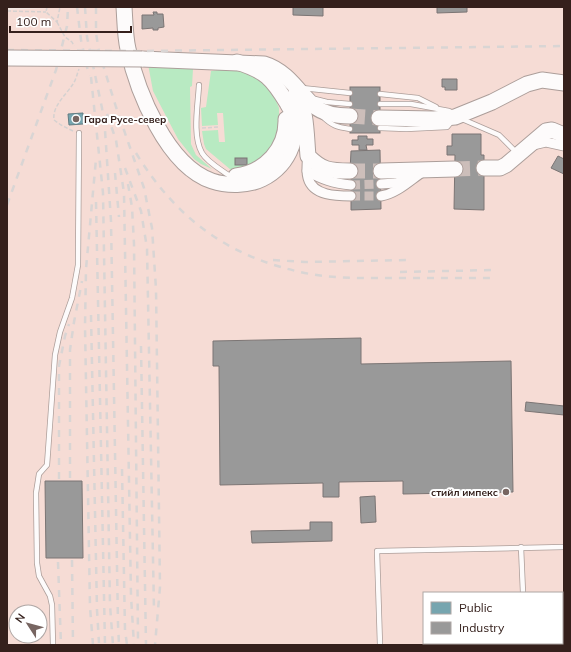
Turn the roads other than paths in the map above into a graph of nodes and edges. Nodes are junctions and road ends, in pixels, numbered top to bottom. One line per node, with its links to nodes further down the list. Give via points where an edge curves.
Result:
1 (124, 7): 3 (highway)
2 (135, 7): 3 (highway)
3 (126, 36): 21 (highway, via 144,101 162,136)
4 (7, 58): 5 (highway, bridge)
5 (237, 62): 8 (highway, via 264,64 279,71); 11 (highway, via 262,72)
6 (564, 83): 13 (highway, via 542,80 527,84)
7 (199, 85): 27 (lane, via 197,142 203,153)
8 (296, 86): 9 (lane); 14 (lane); 14 (highway, via 314,106 339,116); 22 (highway, via 306,122)
9 (350, 93)
10 (380, 94): 12 (lane, via 418,98)
11 (284, 98): 21 (highway, via 291,107 296,131 290,151 272,174 253,182 235,184 212,181 195,171); 27 (highway, via 286,125 280,148 263,166 246,175)
12 (442, 110): 13 (lane); 15 (lane, via 411,104)
13 (470, 111): 16 (highway)
14 (350, 116)
15 (380, 117): 16 (highway)
16 (456, 117): 20 (lane, via 499,135)
17 (79, 133): 36 (lane, via 78,265 72,298 55,355 48,465 40,474 36,493 37,563 39,576 52,605)
18 (564, 135): 20 (highway, via 552,130 546,131)
19 (564, 146): 20 (street, via 546,142)
20 (523, 151): 23 (highway, via 500,168)
21 (178, 155): 27 (highway, via 202,171)
22 (308, 156): 26 (street); 29 (highway, via 318,166)
23 (484, 168)
24 (427, 169): 25 (highway); 28 (highway); 30 (street)
25 (455, 169)
26 (307, 171): 29 (street, via 334,183); 31 (street, via 311,184 316,189 336,196)
27 (231, 177)
28 (381, 177): 30 (street, via 395,183)
29 (350, 178)
30 (412, 179): 32 (street, via 400,189)
31 (351, 196)
32 (381, 196)
33 (520, 547): 34 (lane); 35 (lane); 37 (lane, via 377,550)
34 (564, 547)
35 (523, 592)
36 (53, 645)
37 (380, 645)

